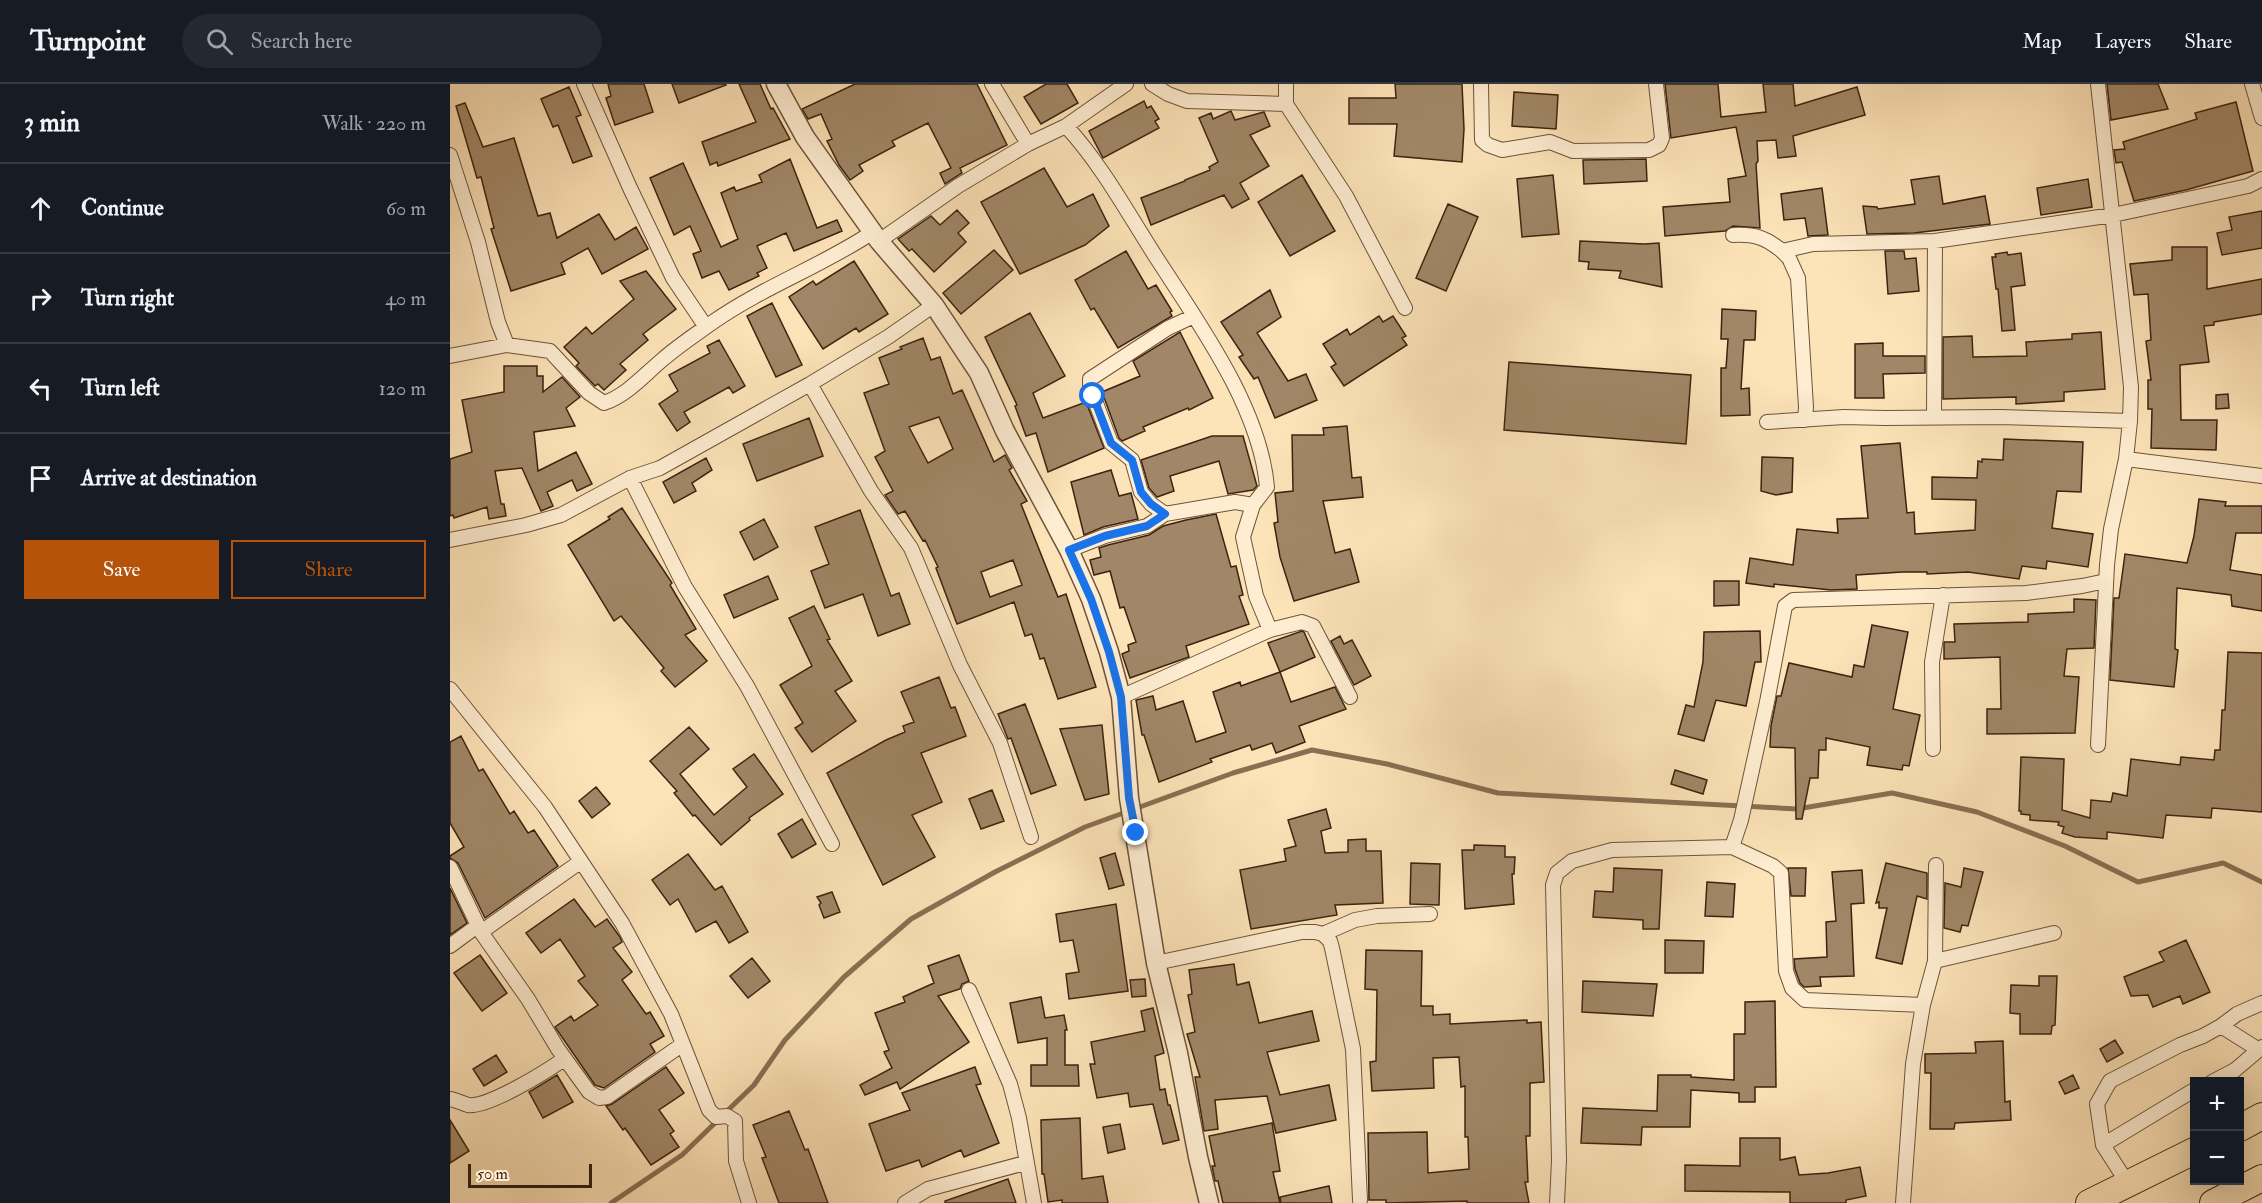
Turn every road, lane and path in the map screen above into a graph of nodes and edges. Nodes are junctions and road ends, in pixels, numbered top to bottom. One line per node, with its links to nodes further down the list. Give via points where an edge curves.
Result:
1 (584, 84): 25 (street, via 673,278)
2 (776, 84): 19 (street, via 805,136)
3 (992, 84): 14 (street)
4 (1126, 84): 13 (street)
5 (1152, 84): 11 (street, via 1187,101)
6 (1286, 84): 11 (street)
7 (1481, 84): 8 (street, via 1482,140 1488,145 1502,150 1550,142 1574,151 1649,150 1659,145 1662,138)
8 (1656, 84)
9 (2098, 84): 17 (street)
10 (2252, 84): 12 (street)
11 (1286, 104): 23 (street, via 1346,196)
12 (2262, 118)
13 (1066, 126): 14 (street); 24 (street, via 1088,150)
14 (1028, 144): 19 (street)
15 (450, 155): 26 (street)
16 (2262, 179): 17 (street, via 2248,186)
17 (2113, 215): 20 (street); 31 (street, via 2131,387)
18 (1733, 235): 21 (street, via 1753,234)
19 (876, 236): 22 (street); 25 (street, via 787,278)
20 (1935, 242): 21 (street, via 1814,244); 29 (street)
21 (1782, 251): 30 (street, via 1798,278)
22 (934, 305): 28 (street); 39 (street, via 979,373)
23 (1406, 308)
24 (1194, 316): 36 (street, via 1247,410 1266,471 1267,487); 37 (street, via 1168,328 1090,379 1111,443 1132,460 1141,492)
25 (706, 327): 26 (street, via 604,404 550,351)
26 (507, 345): 27 (street)
27 (450, 356)
28 (810, 384): 35 (street, via 660,468); 48 (street, via 871,491 911,548 960,665 1000,743)
29 (1934, 418): 30 (street); 31 (street)
30 (1805, 420): 32 (street)
31 (2130, 421): 33 (street)
32 (1767, 422)
33 (2126, 459): 34 (street); 40 (street, via 2111,529)
34 (2262, 476)
35 (630, 478): 38 (street, via 561,515); 49 (street, via 685,587 747,686)
36 (1253, 505): 37 (street, via 1235,502); 42 (street, via 1244,546 1256,596)
37 (1165, 514): 39 (street, via 1147,526)
38 (450, 540)
39 (1069, 550): 44 (street, via 1091,599)
40 (2106, 581): 41 (street, via 2026,593); 46 (street)
41 (1943, 595): 47 (street, via 1932,662); 50 (street, via 1793,600 1785,606 1740,826)
42 (1270, 630): 44 (street); 45 (street, via 1302,622 1313,626)
43 (450, 689): 51 (street, via 545,807)
44 (1121, 697): 60 (street, via 1129,798)
45 (1350, 697)
46 (2098, 745)
47 (1933, 749)
48 (1031, 837)
49 (832, 844)
50 (1732, 847): 63 (street, via 1781,873 1786,971 1792,988 1805,1000); 83 (street, via 1612,850 1572,861 1557,873 1553,885)
51 (580, 862): 55 (street); 65 (street, via 622,923)
52 (1936, 866): 59 (street)
53 (450, 867): 55 (street)
54 (1430, 914): 57 (street, via 1355,920)
55 (479, 929): 58 (street); 67 (street)
56 (2054, 933): 59 (street)
57 (1323, 934): 60 (street, via 1302,932); 78 (street, via 1332,948 1353,1049)
58 (450, 946)
59 (1935, 961): 63 (street)
60 (1156, 963): 82 (street)
61 (969, 990): 75 (street, via 1010,1084)
62 (2262, 1003): 64 (street, via 2236,1014)
63 (1923, 1005): 84 (street, via 1913,1064)
64 (2221, 1026): 66 (street); 73 (street, via 2110,1082 2097,1104)
65 (683, 1044): 67 (street, via 607,1097 599,1098 589,1092); 79 (street, via 709,1110 716,1117 727,1116 735,1121 736,1161)
66 (2260, 1049): 68 (street)
67 (564, 1059): 70 (street, via 534,1079 483,1103 469,1105)
68 (2221, 1077)
69 (2190, 1092): 73 (street)
70 (450, 1099)
71 (2262, 1116): 72 (highway)
72 (2244, 1126)
73 (2103, 1145): 77 (street)
74 (2190, 1153): 77 (highway)
75 (1025, 1163): 80 (street, via 928,1189); 81 (street)
76 (2262, 1178): 86 (highway)
77 (2128, 1184): 85 (highway)
78 (1360, 1200)
79 (749, 1203)
80 (905, 1203)
81 (1034, 1203)
82 (1209, 1203)
83 (1557, 1203)
84 (1903, 1203)
85 (2089, 1203)
86 (2213, 1203)

